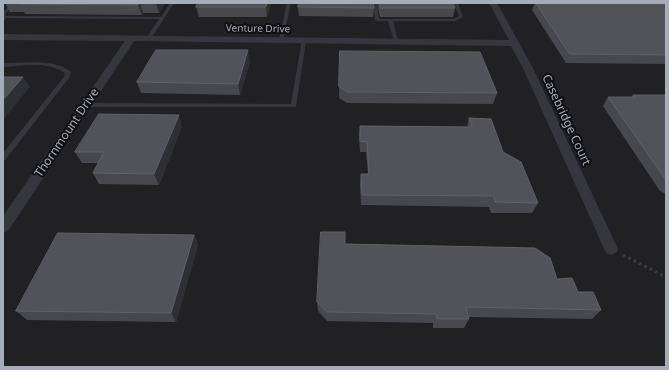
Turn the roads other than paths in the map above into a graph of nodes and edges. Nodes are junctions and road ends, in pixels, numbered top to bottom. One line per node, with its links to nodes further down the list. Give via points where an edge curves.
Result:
1 (16, 3): 8 (lane, via 4,14)
2 (172, 3): 7 (lane)
3 (289, 3): 13 (lane)
4 (375, 3): 9 (lane, via 377,20)
5 (456, 3): 9 (lane, via 461,17 456,20)
6 (493, 3): 16 (street, Casebridge Court)
7 (162, 18): 8 (lane); 12 (lane)
8 (4, 19)
9 (390, 20): 15 (lane)
10 (3, 37): 11 (street, Venture Drive)
11 (131, 39): 12 (street, Venture Drive); 18 (street, Thornmount Drive)
12 (148, 39): 13 (street, Venture Drive)
13 (280, 40): 14 (street, Venture Drive)
14 (304, 41): 15 (street, Venture Drive); 18 (lane, via 294,106)
15 (396, 41): 16 (street, Venture Drive)
16 (513, 43): 21 (street, Casebridge Court, via 531,75)
17 (3, 65): 19 (lane, via 55,66 68,72 67,77)
18 (87, 105): 20 (street, Thornmount Drive)
19 (3, 158)
20 (3, 227)
21 (611, 249)

